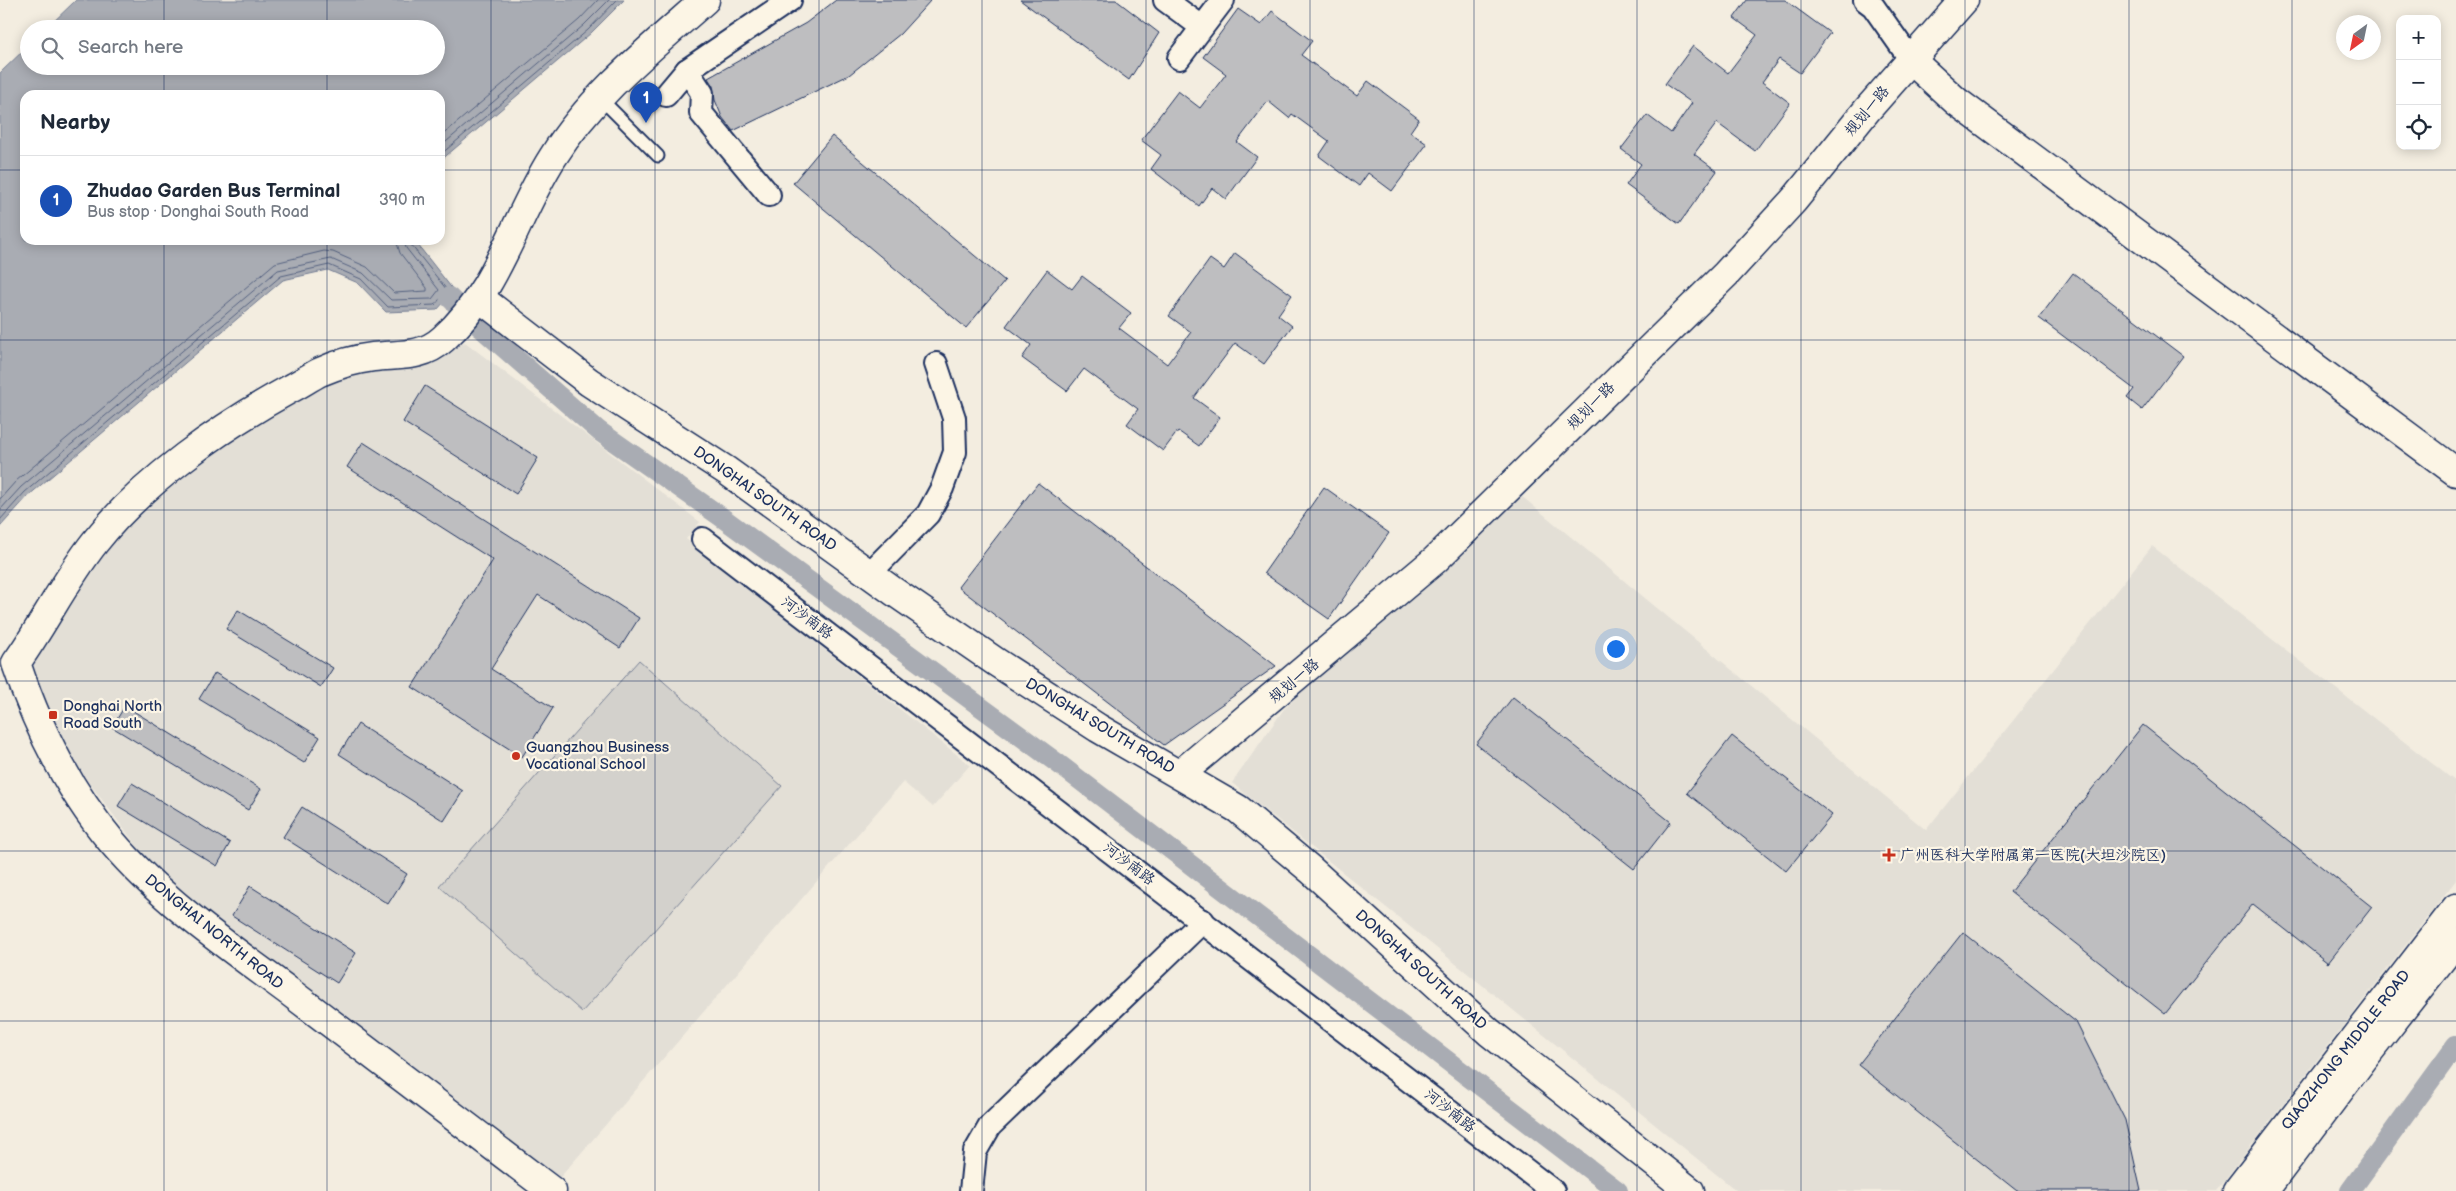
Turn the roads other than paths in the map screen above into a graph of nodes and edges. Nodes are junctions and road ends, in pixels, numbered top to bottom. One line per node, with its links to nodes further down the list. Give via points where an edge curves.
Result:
1 (705, 0): 12 (street)
2 (790, 0): 10 (street)
3 (1166, 0): 7 (street)
4 (1223, 0): 7 (street)
5 (1865, 0): 9 (street, via 1873,6)
6 (1964, 0): 9 (street, 规划一路)
7 (1202, 27): 8 (street)
8 (1179, 58)
9 (1911, 60): 17 (street, via 1956,101); 20 (street, 规划一路, via 1794,200 1726,274 1436,560)
10 (687, 70): 11 (street); 14 (street, via 702,92 701,113)
11 (666, 96)
12 (600, 97): 13 (lane); 15 (street, via 588,107 551,159)
13 (658, 156)
14 (769, 195)
15 (475, 305): 19 (street, DONGHAI SOUTH ROAD, via 694,449); 24 (street, DONGHAI NORTH ROAD, via 449,334 428,350 372,357 320,373 223,428 110,524 68,579 16,663 40,724 82,802 137,870 170,900 268,976)
16 (936, 364): 19 (street, via 954,418 955,452 928,514)
17 (2456, 472)
18 (703, 539): 22 (street, 河沙南路)
19 (869, 574): 20 (street, DONGHAI SOUTH ROAD, via 1043,693)
20 (1180, 774): 27 (street, DONGHAI SOUTH ROAD, via 1238,809 1274,838 1490,1032)
21 (2456, 908): 28 (street, QIAOZHONG MIDDLE ROAD)
22 (1203, 921): 25 (street, via 990,1126 975,1152); 26 (street, 河沙南路)
23 (2456, 941): 29 (street, QIAOZHONG MIDDLE ROAD)
24 (552, 1191)
25 (971, 1191)
26 (1553, 1191)
27 (1690, 1191)
28 (2236, 1191)
29 (2264, 1191)

